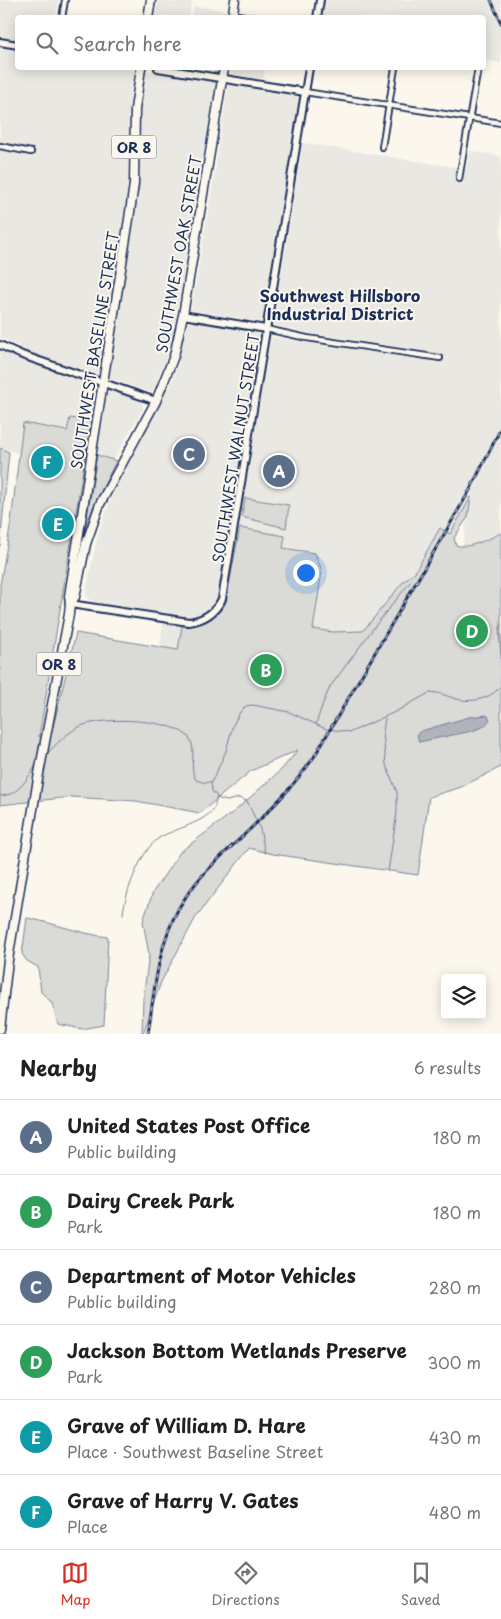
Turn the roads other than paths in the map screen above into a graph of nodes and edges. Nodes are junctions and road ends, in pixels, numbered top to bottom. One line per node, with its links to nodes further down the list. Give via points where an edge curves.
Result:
1 (65, 0): 5 (street)
2 (151, 0): 6 (highway)
3 (235, 0): 7 (highway)
4 (320, 0): 8 (street)
5 (62, 15)
6 (148, 15)
7 (232, 15)
8 (318, 15)
9 (0, 42): 10 (street)
10 (15, 44)
11 (141, 70): 30 (highway, SOUTHWEST BASELINE STREET / OR 8, via 134,119 133,193)
12 (171, 70): 17 (street)
13 (224, 70): 17 (highway, SOUTHWEST OAK STREET / OR 8)
14 (309, 70): 18 (street, SOUTHWEST WALNUT STREET)
15 (395, 70): 19 (street)
16 (478, 70): 20 (street)
17 (222, 78): 18 (street); 26 (highway, SOUTHWEST OAK STREET / OR 8)
18 (305, 92): 19 (street); 27 (street, SOUTHWEST WALNUT STREET)
19 (388, 105): 20 (street); 23 (street)
20 (470, 118): 21 (street); 25 (street)
21 (501, 123)
22 (0, 146): 24 (street)
23 (382, 147)
24 (31, 152)
25 (459, 179)
26 (183, 315): 27 (street); 31 (highway, SOUTHWEST OAK STREET / OR 8, via 172,364)
27 (266, 329): 29 (street); 32 (street, SOUTHWEST WALNUT STREET, via 224,591 218,606 204,618 185,622)
28 (0, 346): 30 (street)
29 (440, 358)
30 (103, 382): 31 (street); 32 (highway, SOUTHWEST BASELINE STREET / OR 8, via 68,596)
31 (156, 401): 32 (highway, SOUTHWEST OAK STREET / OR 8, via 100,504 86,544 76,597)
32 (70, 604): 33 (highway, SOUTHWEST BASELINE STREET / OR 8, via 6,973)
33 (0, 1029)

